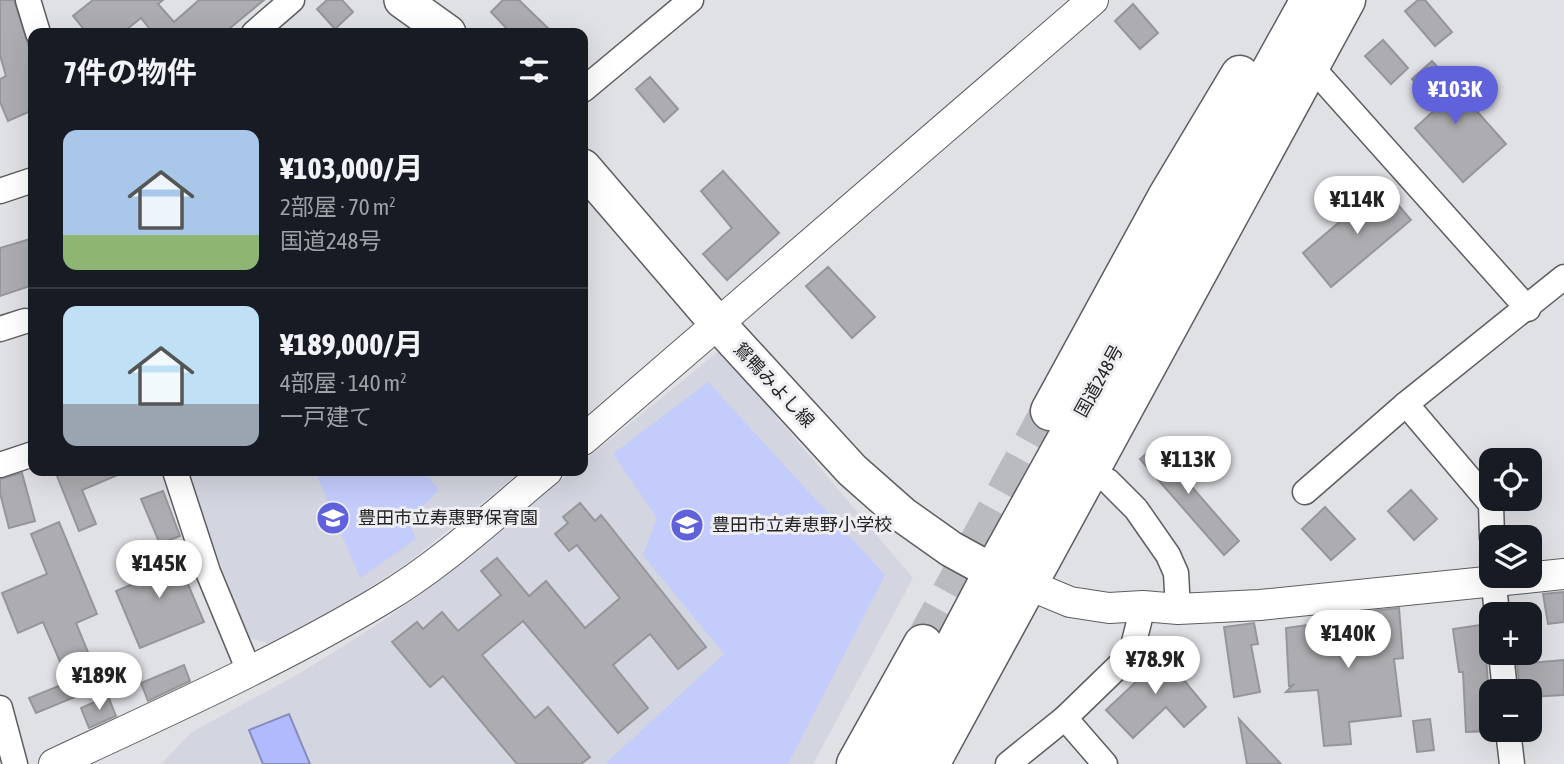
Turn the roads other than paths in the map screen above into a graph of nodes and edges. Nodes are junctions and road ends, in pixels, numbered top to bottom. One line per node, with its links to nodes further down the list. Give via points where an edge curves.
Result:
1 (29, 0): 9 (street)
2 (292, 0): 10 (street)
3 (402, 0): 11 (main road)
4 (691, 0): 13 (street)
5 (1093, 0): 20 (street)
6 (1284, 0): 23 (highway, via 1167,197)
7 (1310, 0): 32 (highway, 国道248号)
8 (1346, 0): 12 (highway, 国道248号)
9 (37, 28)
10 (260, 28)
11 (441, 28)
12 (1309, 64): 18 (street); 27 (highway, 国道248号)
13 (588, 86)
14 (588, 173): 20 (main road, 鴛鴨みよし線)
15 (28, 182): 16 (street)
16 (0, 191)
17 (1564, 277): 18 (street)
18 (1528, 309): 22 (street)
19 (25, 321): 21 (street)
20 (718, 324): 24 (street); 32 (main road, 鴛鴨みよし線, via 852,470 903,515)
21 (0, 330)
22 (1406, 404): 30 (street); 31 (street, via 1491,504)
23 (1050, 411)
24 (588, 436)
25 (28, 456): 26 (street)
26 (0, 465)
27 (1086, 472): 36 (highway, 国道248号); 38 (street, via 1108,481 1127,500 1168,555 1176,573)
28 (177, 476): 40 (street, via 208,572)
29 (540, 476): 40 (street, via 393,593)
30 (1305, 492)
31 (1492, 525)
32 (993, 572): 36 (street); 47 (highway, 国道248号)
33 (1564, 574): 34 (street)
34 (1542, 575)
35 (1479, 580): 38 (street, via 1260,605)
36 (1029, 583): 37 (street, via 1070,602 1109,608); 48 (highway, 国道248号)
37 (1143, 606): 38 (street); 42 (street, via 1131,654)
38 (1178, 609)
39 (923, 644): 46 (highway)
40 (249, 671): 45 (street)
41 (0, 708): 44 (street)
42 (1065, 718): 49 (street); 50 (street)
43 (1509, 742): 51 (street)
44 (15, 764)
45 (54, 764)
46 (856, 764)
47 (892, 764)
48 (930, 764)
49 (1008, 764)
50 (1105, 764)
51 (1512, 764)

